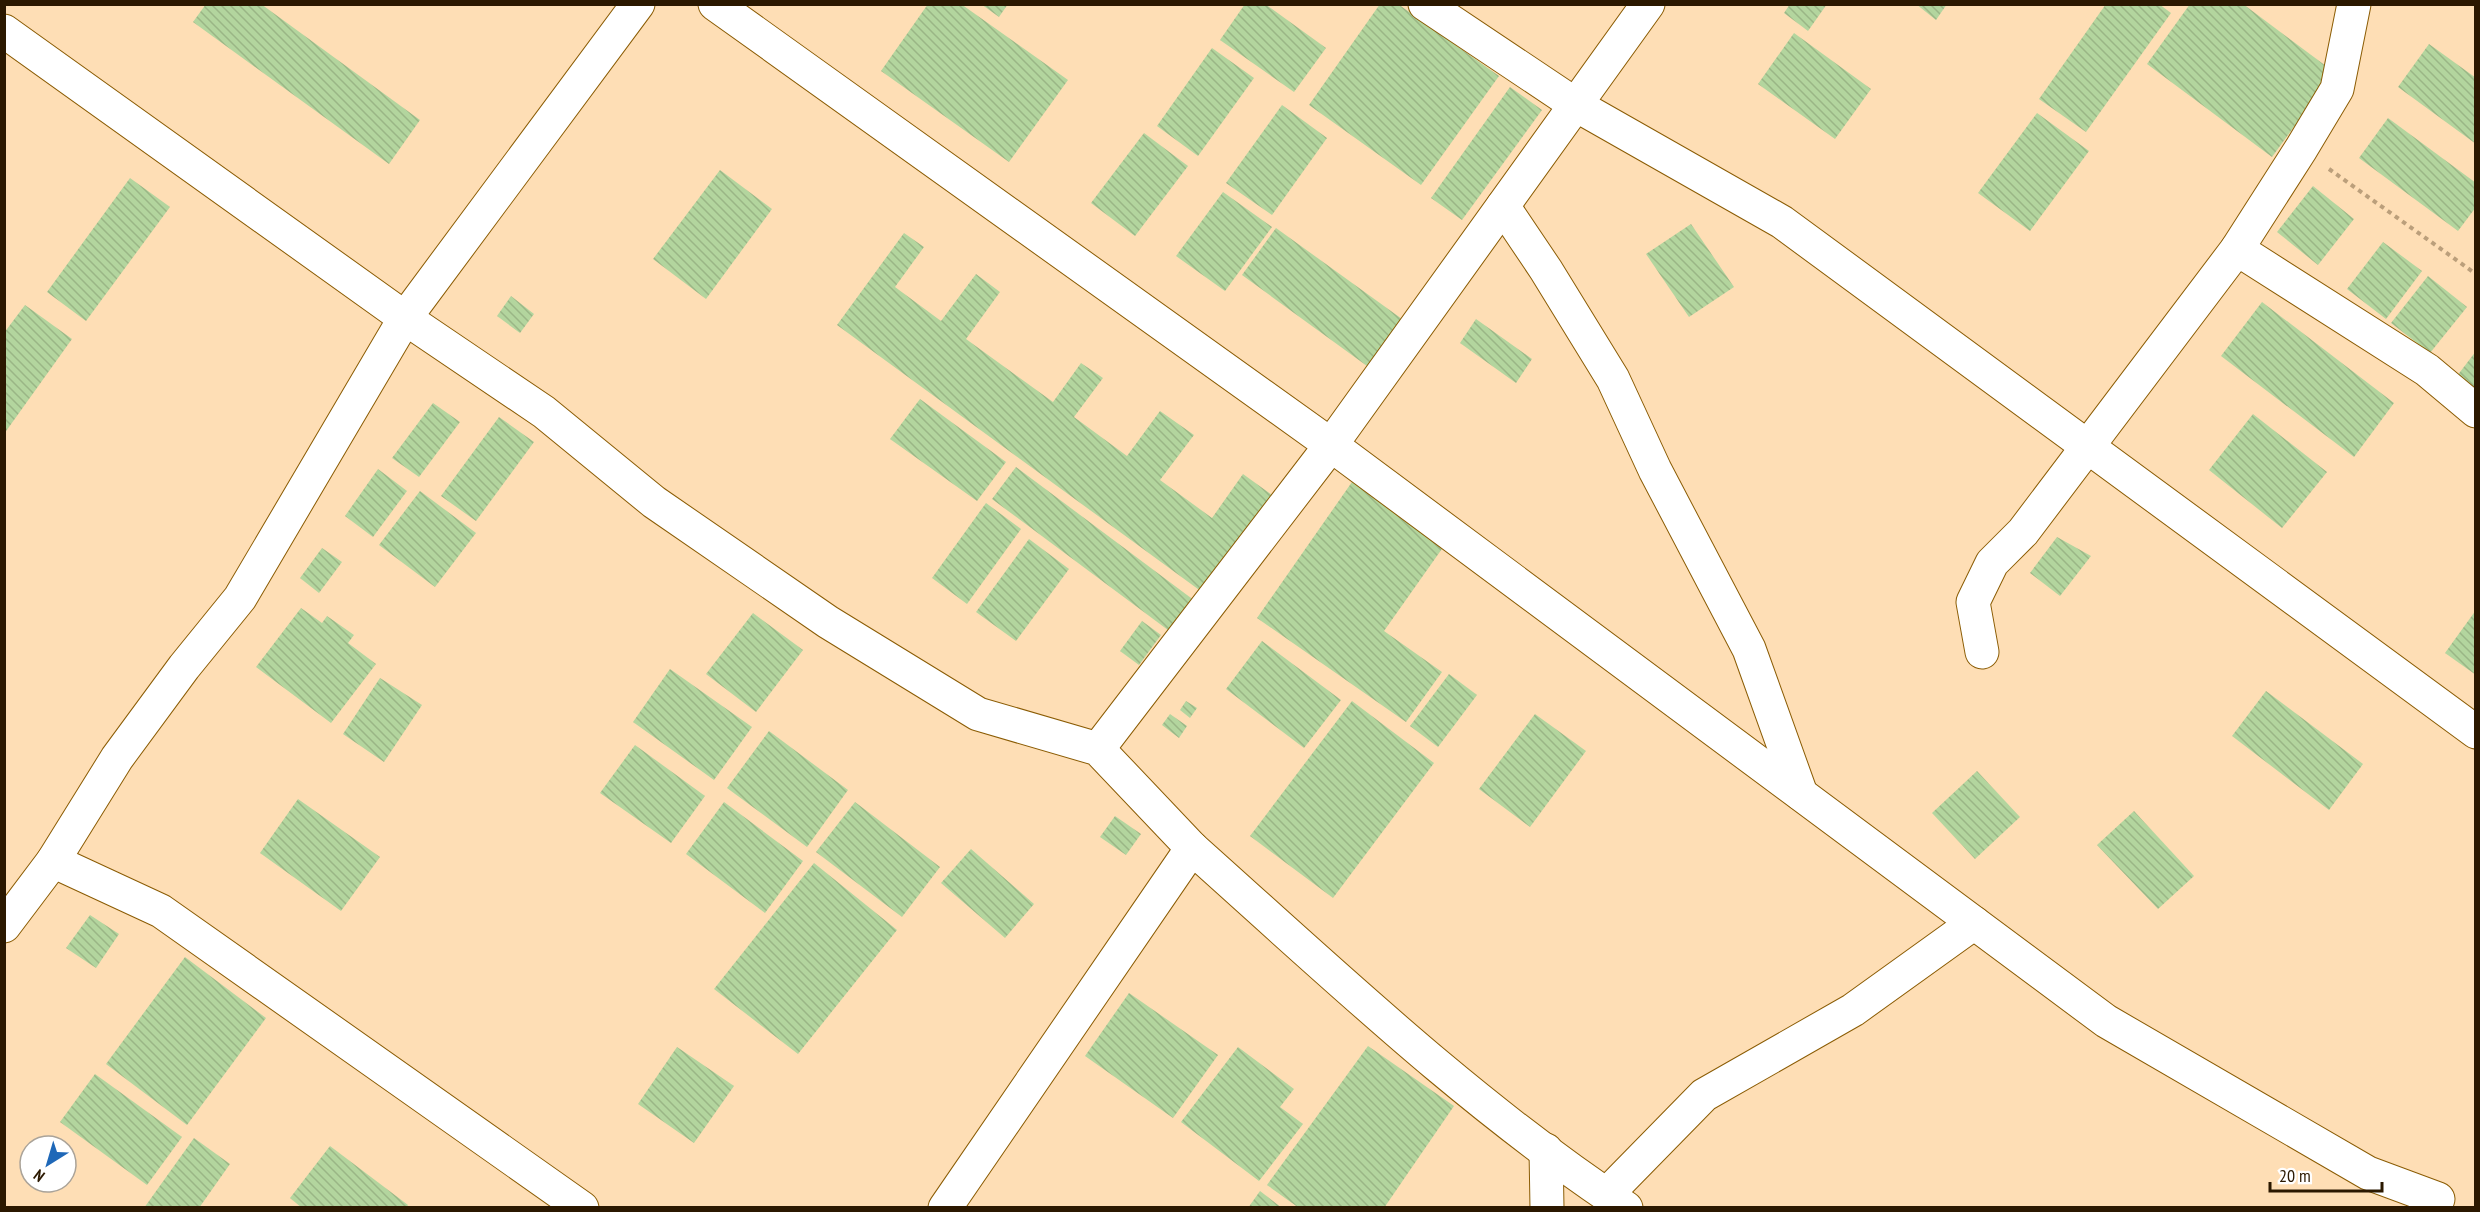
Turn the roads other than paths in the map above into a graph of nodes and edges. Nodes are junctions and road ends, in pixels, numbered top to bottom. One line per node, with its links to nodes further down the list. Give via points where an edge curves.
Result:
1 (638, 4): 10 (street)
2 (715, 4): 12 (street)
3 (1425, 4): 7 (street)
4 (1648, 4): 7 (street)
5 (2354, 4): 9 (street, via 2337,89)
6 (4, 31): 10 (street)
7 (1576, 105): 8 (street); 13 (street, via 1782,222)
8 (1503, 206): 12 (street); 17 (street, via 1613,379 1655,470 1749,649)
9 (2237, 249): 11 (street, via 2427,370); 13 (street)
10 (405, 318): 16 (street, via 544,412 654,502 828,622 978,714); 19 (street, via 240,598 117,758)
11 (2475, 411)
12 (1331, 445): 16 (street); 17 (street)
13 (2086, 446): 14 (street, via 2023,532 1992,563 1973,602); 15 (street)
14 (1982, 652)
15 (2475, 732)
16 (1098, 748): 18 (street)
17 (1801, 794): 20 (street)
18 (1192, 848): 22 (street, via 1417,1049); 25 (street)
19 (53, 861): 21 (street); 24 (street, via 161,911)
20 (1974, 923): 23 (street, via 1853,1010 1704,1095); 27 (street, via 2106,1021 2368,1173 2438,1199)
21 (4, 926)
22 (1546, 1150): 23 (street); 26 (street)
23 (1617, 1201)
24 (582, 1208)
25 (945, 1208)
26 (1547, 1208)
27 (2434, 1208)

